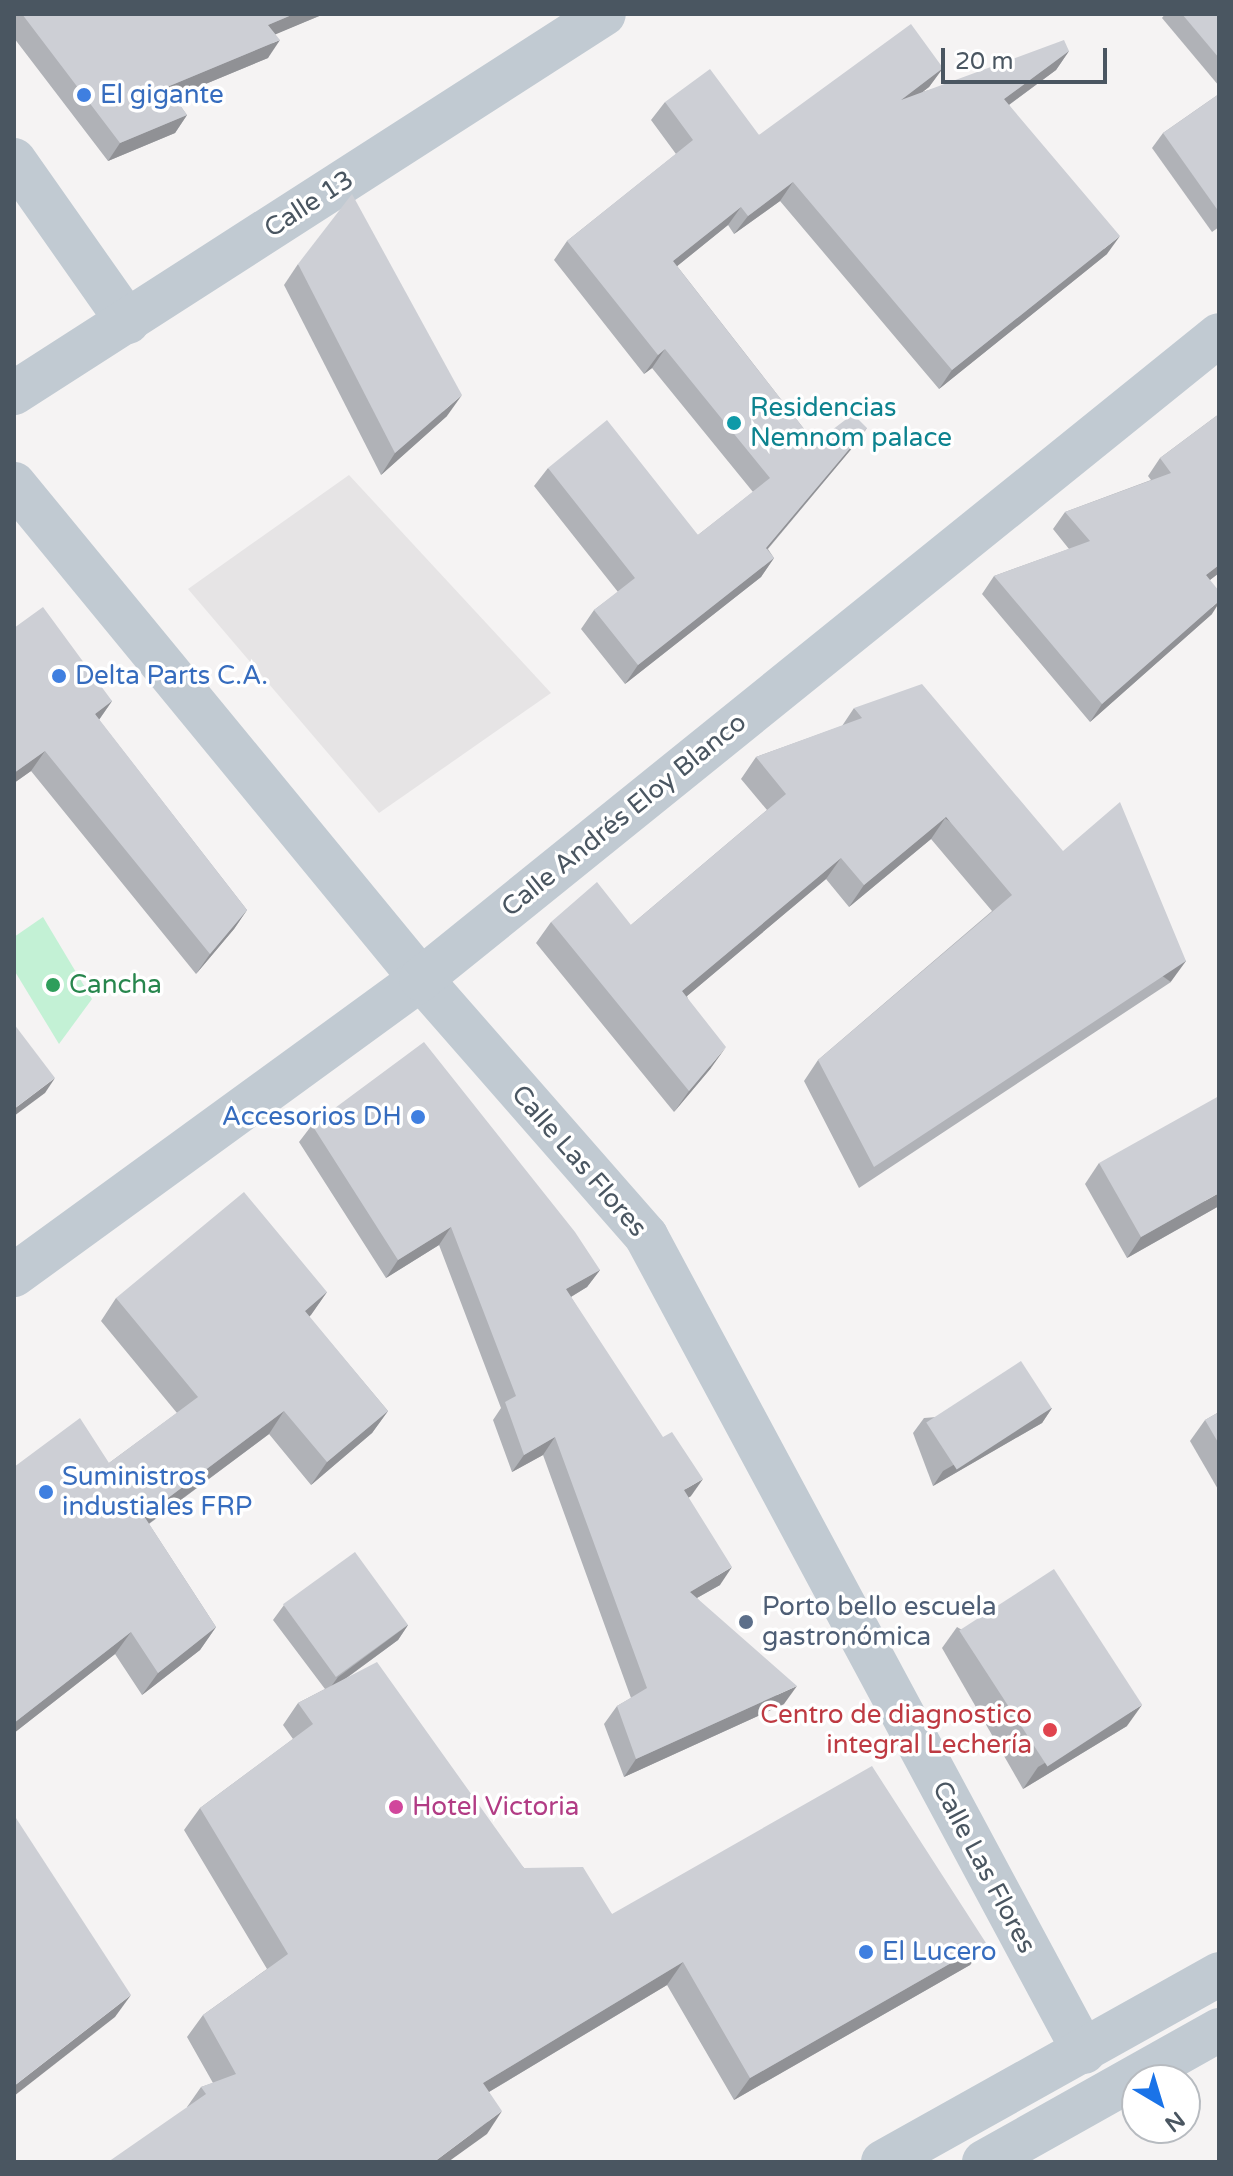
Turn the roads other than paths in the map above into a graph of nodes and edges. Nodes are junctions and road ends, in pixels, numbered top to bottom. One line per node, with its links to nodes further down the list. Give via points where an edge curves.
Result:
1 (604, 14): 3 (street, Calle 13)
2 (14, 160): 3 (street)
3 (128, 322): 5 (street, Calle 13)
4 (1219, 335): 7 (street, Calle Andrés Eloy Blanco)
5 (14, 393)
6 (14, 484): 7 (street, Calle Las Flores)
7 (421, 979): 8 (street, Calle Andrés Eloy Blanco); 11 (street, Calle Las Flores, via 646,1236)
8 (14, 1275)
9 (1219, 1974): 11 (street)
10 (1219, 2030): 13 (street)
11 (1084, 2052): 12 (street)
12 (883, 2162)
13 (984, 2162)

